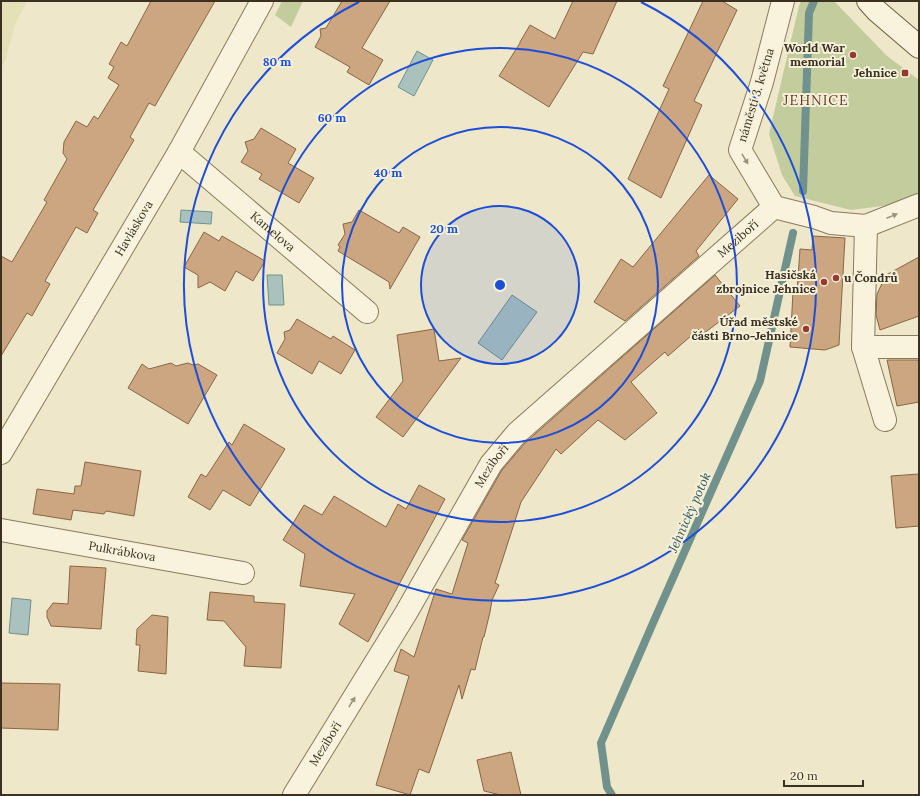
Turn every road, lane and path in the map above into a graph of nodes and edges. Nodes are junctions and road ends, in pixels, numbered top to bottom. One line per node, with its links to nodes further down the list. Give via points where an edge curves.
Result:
1 (262, 1): 5 (street, Havláskova)
2 (783, 1): 7 (street, náměstí 3. května, one-way to 7, via 762,82 740,150)
3 (868, 1): 4 (street)
4 (919, 48)
5 (179, 152): 9 (street, Kamelova); 13 (street, Havláskova)
6 (919, 205): 8 (street, one-way to 6)
7 (774, 208): 8 (street, via 831,223); 16 (street, Meziboří, one-way to 7, via 406,613 491,464 517,433)
8 (866, 226): 10 (street)
9 (367, 312)
10 (863, 347): 11 (street); 12 (street)
11 (919, 347)
12 (885, 420)
13 (1, 453)
14 (1, 530): 15 (street, Pulkrábkova)
15 (244, 572)
16 (294, 795)

